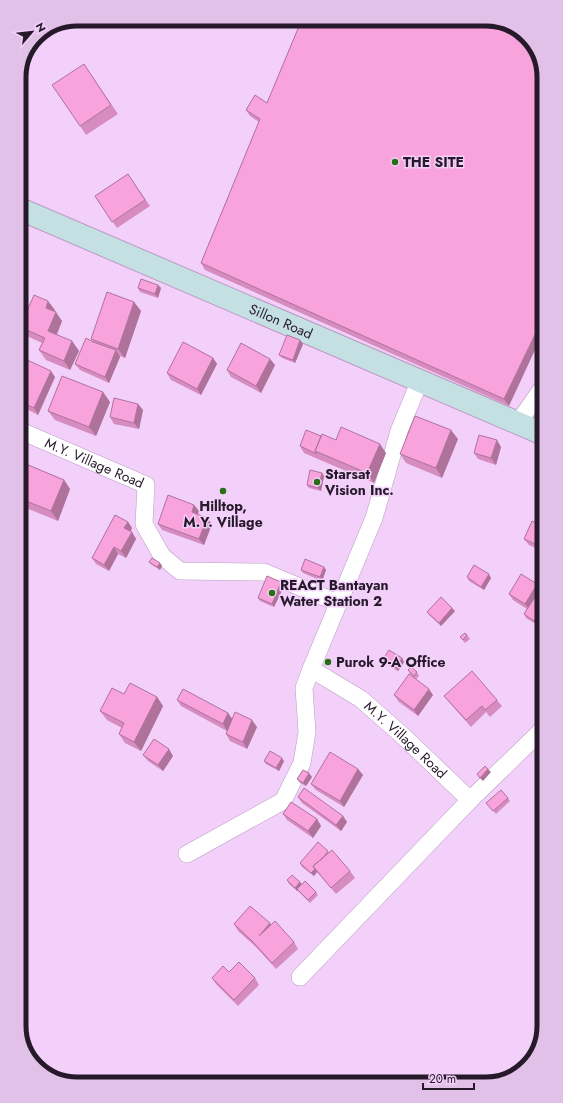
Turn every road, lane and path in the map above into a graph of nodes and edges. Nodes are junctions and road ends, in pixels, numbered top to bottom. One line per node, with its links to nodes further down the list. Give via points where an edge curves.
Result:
1 (26, 212): 2 (main road, Sillon Road)
2 (420, 380): 4 (main road, Sillon Road); 7 (street, via 399,430 374,518)
3 (537, 396): 4 (street)
4 (518, 423): 5 (main road, Sillon Road)
5 (537, 431)
6 (26, 434): 7 (street, M.Y. Village Road, via 146,485 144,524 162,556 180,571 264,572)
7 (338, 603): 8 (street)
8 (311, 669): 10 (street, M.Y. Village Road, via 361,698); 11 (street, via 304,688 307,732 302,763 283,801)
9 (537, 735): 10 (street)
10 (470, 800): 12 (street)
11 (186, 854)
12 (300, 976)

